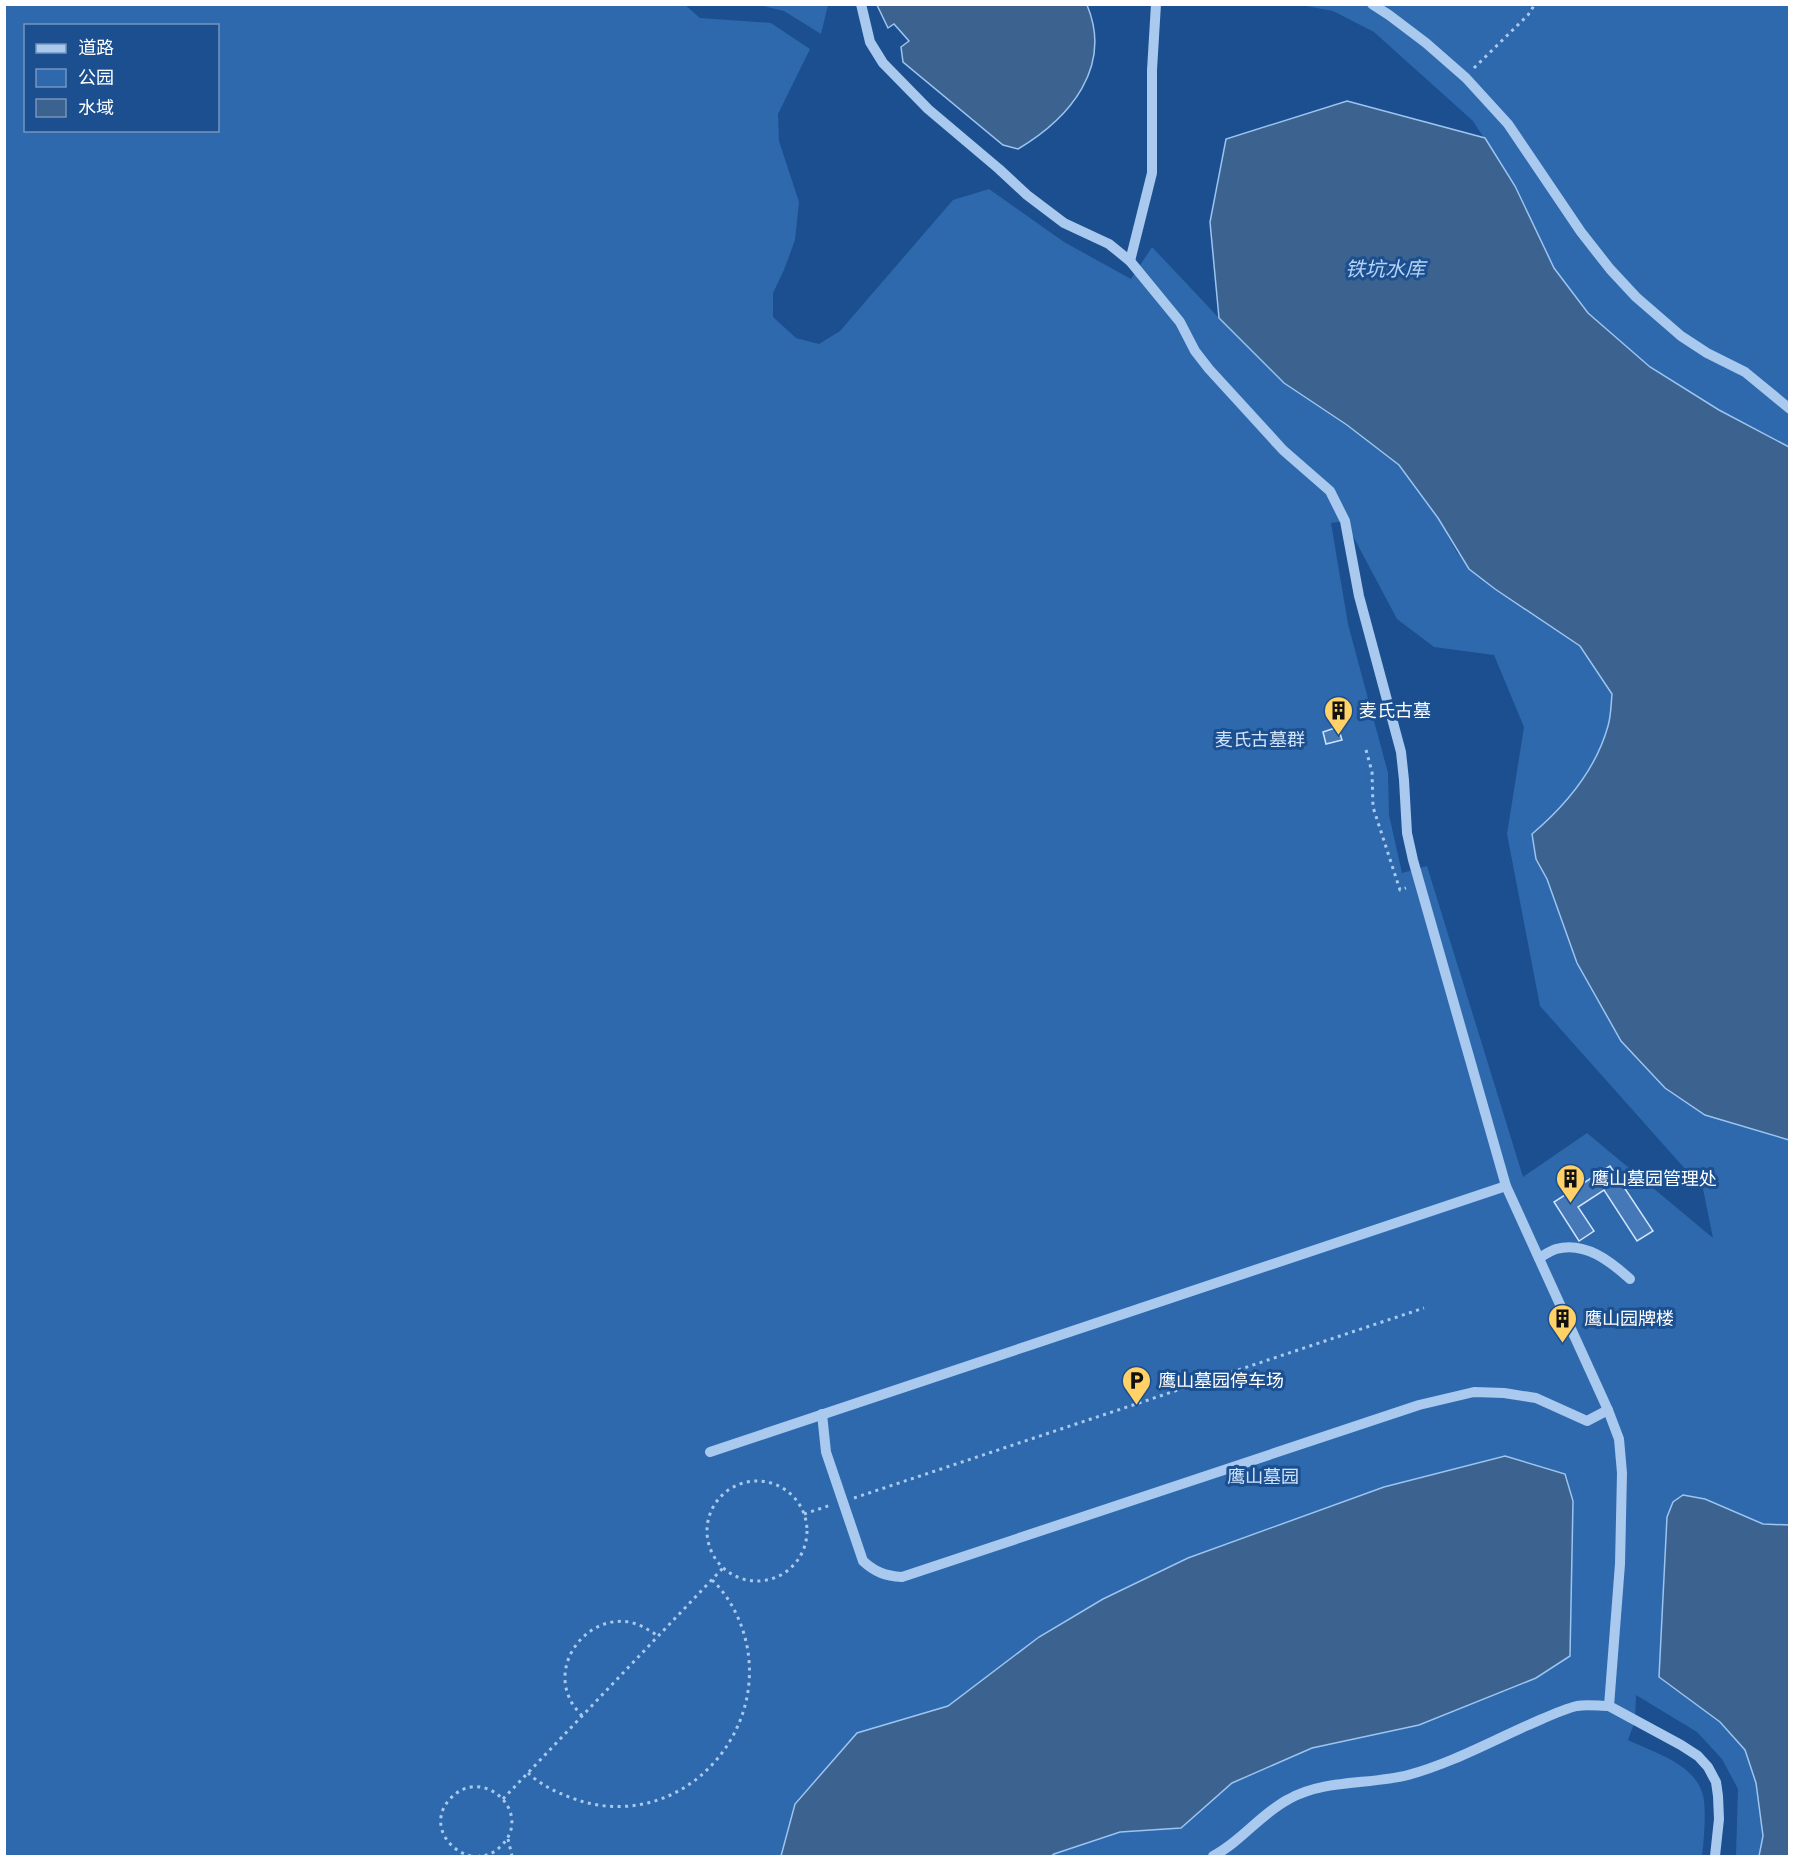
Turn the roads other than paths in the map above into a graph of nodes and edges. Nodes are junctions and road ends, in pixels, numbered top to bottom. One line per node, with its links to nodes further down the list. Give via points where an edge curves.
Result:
1 (861, 4): 4 (street, via 870,42 883,63 928,109 1064,223 1109,244)
2 (1156, 4): 4 (street, via 1152,173)
3 (1372, 4): 5 (street, via 1466,78 1508,123 1581,232 1636,297 1681,336 1744,372)
4 (1130, 261): 6 (street, via 1180,322 1209,369 1283,450 1330,491 1345,521 1359,596 1401,752 1413,860)
5 (1790, 410)
6 (1506, 1186): 7 (street); 10 (street)
7 (1539, 1258): 8 (street, via 1557,1249 1590,1251); 9 (street)
8 (1630, 1279)
9 (1608, 1410): 10 (street, via 1587,1421 1536,1398 1474,1392 1419,1405 902,1577 887,1576 863,1561 825,1452); 12 (street, via 1619,1439 1622,1473 1620,1564)
10 (822, 1414): 11 (street)
11 (710, 1452)
12 (1609, 1706): 13 (street, via 1579,1706 1408,1775 1317,1787 1288,1799); 14 (street, via 1681,1745 1708,1767 1718,1796)
13 (1213, 1857)
14 (1715, 1857)

